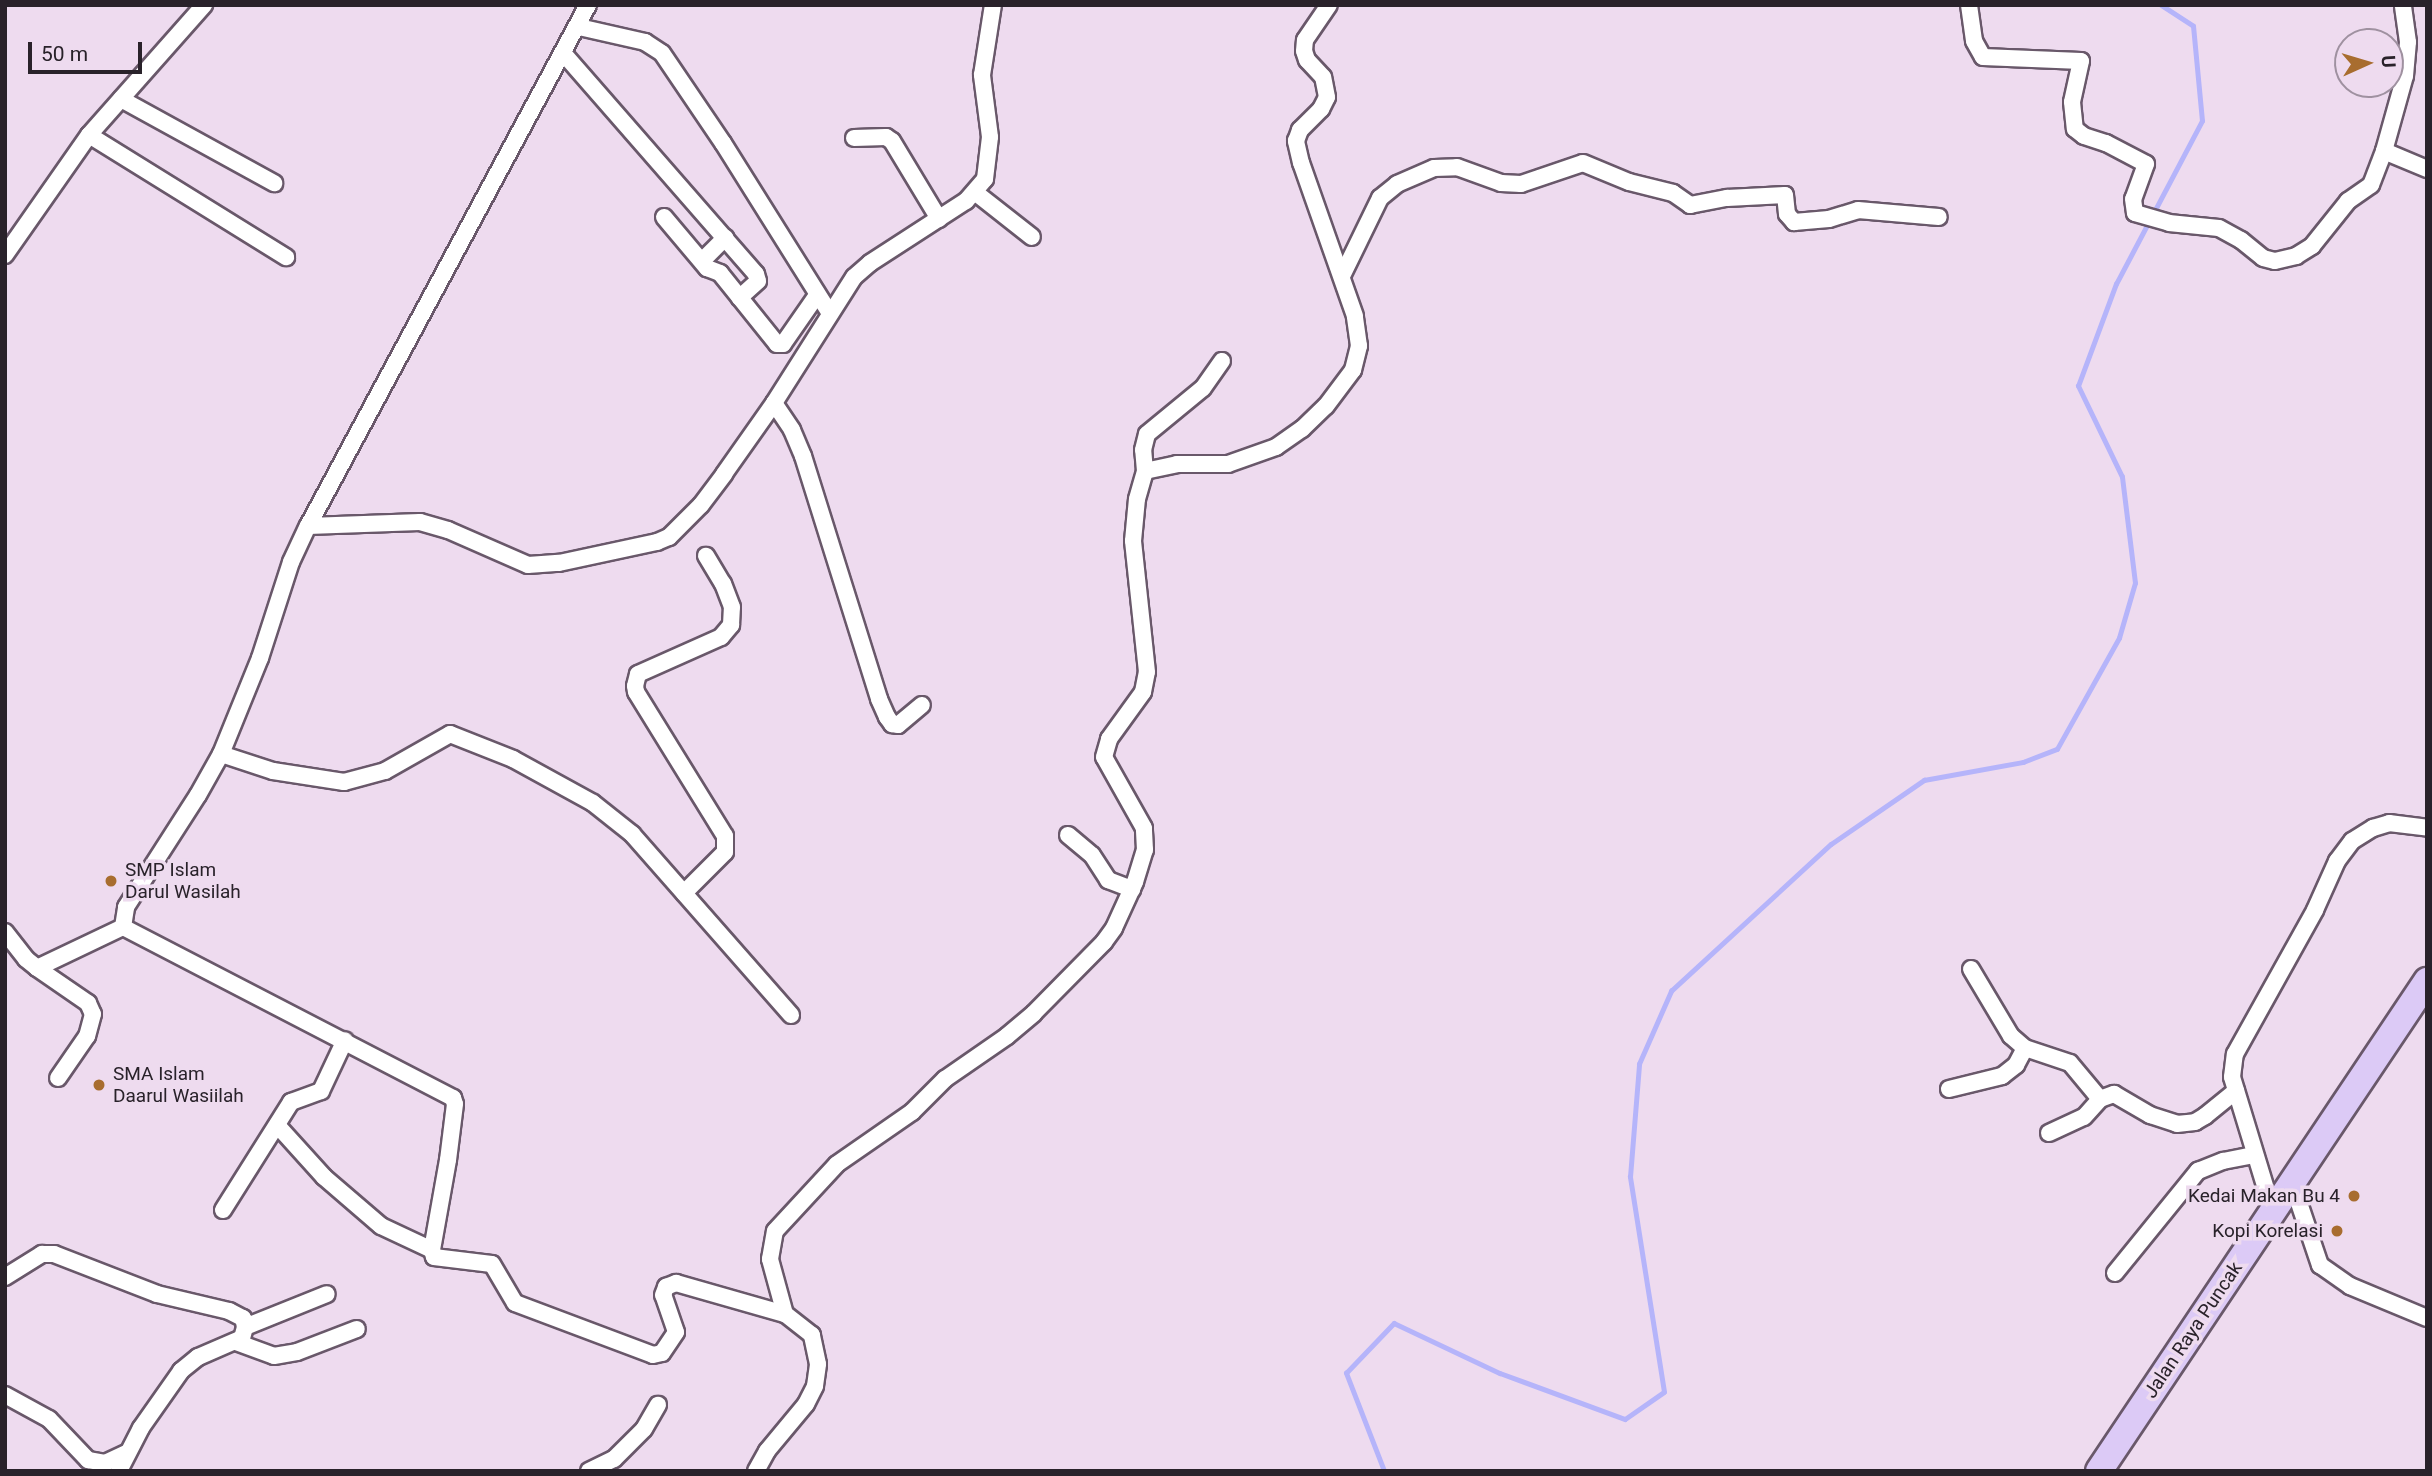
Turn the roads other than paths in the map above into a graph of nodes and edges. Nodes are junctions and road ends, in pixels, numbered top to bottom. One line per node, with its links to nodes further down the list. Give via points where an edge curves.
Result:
1 (204, 5): 9 (street)
2 (588, 5): 7 (street)
3 (993, 5): 15 (street, via 982,75 990,159)
4 (1329, 5): 24 (street, via 1304,51 1323,77 1327,97 1296,141)
5 (1969, 5): 12 (street, via 1975,47 1983,57 2081,61 2072,102 2076,129 2146,164 2133,199 2135,212 2169,223 2215,227 2269,261 2288,259 2312,246 2348,201 2369,188)
6 (2403, 5): 12 (street, via 2408,56)
7 (579, 27): 8 (street); 25 (street, via 645,42 662,53)
8 (564, 54): 19 (street); 31 (street)
9 (121, 99): 10 (street); 14 (street)
10 (89, 135): 21 (street); 22 (street)
11 (854, 138): 18 (street, via 886,137 892,141)
12 (2384, 151): 13 (street)
13 (2427, 169)
14 (274, 183)
15 (976, 193): 18 (street); 20 (street)
16 (664, 217): 23 (street)
17 (1939, 217): 24 (street, via 1858,209 1829,219 1794,222 1787,214 1785,195 1690,205 1673,193 1583,163 1521,184 1501,183 1457,167 1434,168 1397,184 1380,198)
18 (939, 219): 27 (street, via 860,271)
19 (725, 237): 23 (street); 26 (street, via 759,279)
20 (1032, 237)
21 (5, 254)
22 (286, 257)
23 (702, 261): 26 (street, via 718,271)
24 (1342, 276): 30 (street, via 1355,316 1358,354 1349,378 1326,406 1288,440 1244,460)
25 (817, 295): 26 (street, via 779,345); 27 (street)
26 (739, 298)
27 (829, 313): 29 (street)
28 (1222, 361): 30 (street, via 1203,388 1147,434)
29 (774, 403): 31 (street, via 705,499 676,531 657,542 528,565 420,522); 33 (street, via 803,456 887,717 898,725)
30 (1145, 471): 37 (street, via 1133,541 1147,672 1143,692 1109,739 1104,757 1144,828 1145,850)
31 (307, 526): 34 (street)
32 (706, 556): 38 (street, via 732,607 731,625 721,636 638,674 635,686 725,836 725,852)
33 (922, 705)
34 (221, 754): 38 (street, via 274,771 352,781 385,771 446,735 457,735 538,772 605,811); 39 (street, via 125,906)
35 (2427, 828): 49 (street, via 2381,825 2357,836 2347,847 2235,1054)
36 (1068, 835): 37 (street, via 1088,851 1101,873)
37 (1125, 886): 61 (street, via 1104,942 1042,1004 1007,1036 945,1079 912,1112 836,1164 775,1231 770,1259)
38 (684, 893): 44 (street)
39 (123, 927): 41 (street); 45 (street, via 303,1023)
40 (5, 932): 41 (street)
41 (37, 968): 47 (street, via 88,1003 93,1014 87,1036)
42 (1972, 969): 46 (street, via 2003,1026)
43 (2427, 981): 54 (highway, Jalan Raya Puncak)
44 (791, 1015)
45 (345, 1040): 51 (street, via 319,1093 293,1099); 57 (street, via 454,1101)
46 (2025, 1048): 48 (street, via 2013,1069 2002,1076); 50 (street, via 2070,1063)
47 (58, 1078)
48 (1949, 1089)
49 (2236, 1091): 50 (street, via 2205,1116 2183,1124 2150,1115 2118,1094); 53 (street)
50 (2100, 1099): 52 (street, via 2084,1117)
51 (277, 1125): 55 (street); 57 (street, via 324,1177 369,1217)
52 (2049, 1133)
53 (2254, 1155): 56 (street); 58 (street, via 2198,1171)
54 (2292, 1182): 56 (highway, Jalan Raya Puncak); 62 (street, via 2320,1265 2350,1286)
55 (223, 1210)
56 (2273, 1212): 72 (highway, Jalan Raya Puncak)
57 (432, 1250): 61 (street, via 435,1257 492,1264 514,1303 654,1355 662,1353 676,1332 663,1294 672,1284 693,1285)
58 (2115, 1273)
59 (5, 1277): 63 (street, via 42,1254 54,1254 158,1294 238,1314)
60 (327, 1294): 63 (street)
61 (785, 1314): 71 (street, via 814,1340 819,1357 815,1386)
62 (2427, 1318)
63 (245, 1327): 65 (street)
64 (357, 1329): 65 (street, via 274,1356)
65 (236, 1342): 68 (street, via 201,1355 181,1371)
66 (5, 1395): 68 (street, via 49,1419 88,1460 105,1463)
67 (658, 1405): 70 (street, via 644,1429 614,1459)
68 (126, 1453): 69 (street)
69 (119, 1471)
70 (589, 1471)
71 (756, 1471)
72 (2099, 1471)

